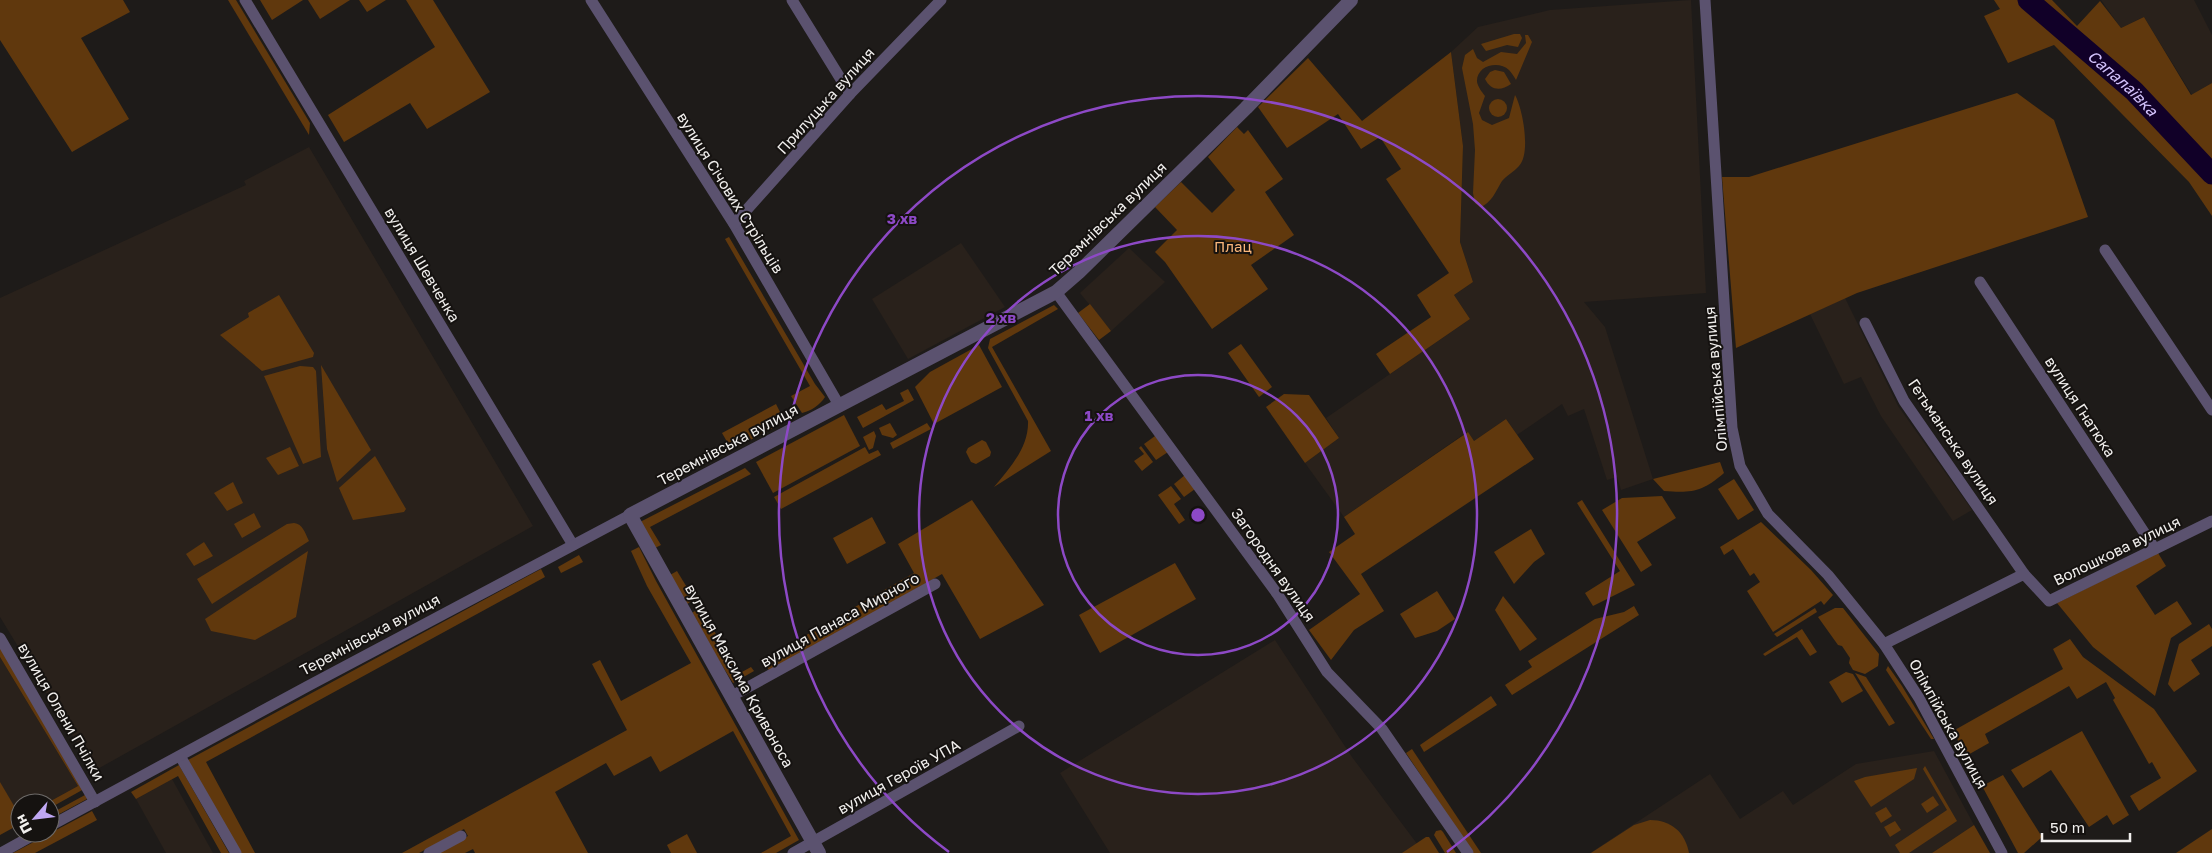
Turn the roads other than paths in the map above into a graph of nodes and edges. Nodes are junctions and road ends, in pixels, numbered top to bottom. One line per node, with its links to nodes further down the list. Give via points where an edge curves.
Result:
1 (245, 0): 17 (street, вулиця Шевченка)
2 (591, 0): 8 (street, вулиця Січових Стрільців)
3 (792, 0): 7 (street)
4 (941, 0): 7 (street, Прилуцька вулиця)
5 (1351, 0): 11 (street, Теремнівська вулиця, via 1246,108)
6 (1705, 0): 22 (street, Олімпійська вулиця, via 1732,428 1740,466 1768,514 1828,575)
7 (850, 94): 8 (street, Прилуцька вулиця)
8 (734, 224): 13 (street, вулиця Січових Стрільців)
9 (2105, 250): 14 (street)
10 (1980, 282): 18 (street, вулиця Гнатюка)
11 (1056, 292): 13 (street, Теремнівська вулиця); 35 (street, Загородня вулиця, via 1267,580 1327,672 1382,729)
12 (1865, 323): 19 (street, Гетьманська вулиця, via 1904,401)
13 (839, 405): 15 (street, Теремнівська вулиця)
14 (2212, 410)
15 (630, 515): 17 (street, Теремнівська вулиця); 23 (street, вулиця Максима Кривоноса)
16 (2212, 521): 18 (street, Волошкова вулиця)
17 (573, 545): 25 (street, Теремнівська вулиця)
18 (2155, 549): 19 (street, Волошкова вулиця, via 2049,602)
19 (2024, 574): 22 (street)
20 (935, 584): 23 (street, вулиця Панаса Мирного)
21 (0, 638): 26 (street, вулиця Олени Пчілки)
22 (1884, 644): 36 (street, Олімпійська вулиця, via 1919,698)
23 (732, 696): 30 (street, вулиця Максима Кривоноса)
24 (1018, 726): 30 (street, вулиця Героїв УПА)
25 (180, 756): 26 (street, Теремнівська вулиця); 32 (street)
26 (95, 802): 27 (street, Теремнівська вулиця)
27 (60, 821)
28 (461, 836): 33 (street)
29 (19, 843): 31 (street)
30 (816, 847): 34 (street, вулиця Героїв УПА)
31 (1, 853)
32 (236, 853)
33 (429, 853)
34 (793, 853)
35 (1468, 853)
36 (2002, 853)

